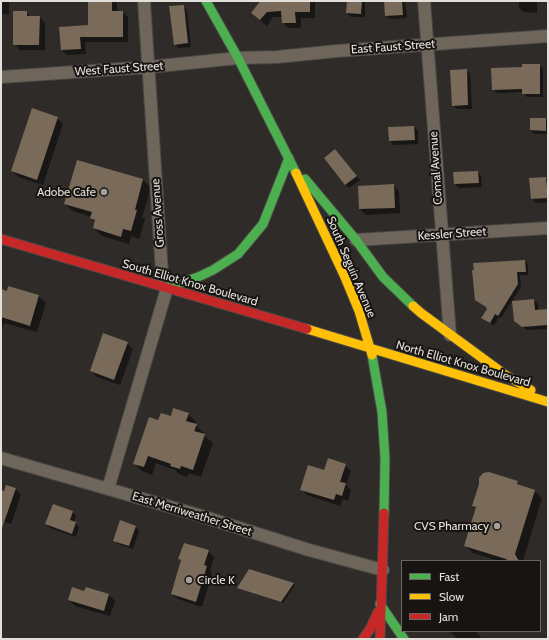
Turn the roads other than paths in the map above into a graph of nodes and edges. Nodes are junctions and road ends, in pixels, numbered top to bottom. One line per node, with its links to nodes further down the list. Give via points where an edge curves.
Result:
1 (144, 1): 7 (street, Gross Avenue)
2 (206, 1): 6 (main road, South Seguin Avenue)
3 (424, 1): 5 (street, Comal Avenue)
4 (548, 36): 5 (street, East Faust Street)
5 (427, 45): 6 (street, East Faust Street); 11 (street, Comal Avenue)
6 (238, 58): 7 (street, West Faust Street); 9 (main road, South Seguin Avenue)
7 (149, 67): 8 (street, West Faust Street); 14 (street, Gross Avenue, via 162,273)
8 (1, 77)
9 (289, 158): 13 (main road); 14 (main road, via 263,224 238,254 213,270); 16 (main road, South Seguin Avenue, via 344,275)
10 (548, 228): 11 (street, Kessler Street)
11 (441, 234): 13 (street, Kessler Street); 15 (street, Comal Avenue)
12 (1, 240): 14 (main road, South Elliot Knox Boulevard)
13 (356, 240): 15 (main road, via 383,277 421,313)
14 (167, 288): 16 (main road, South Elliot Knox Boulevard); 19 (street)
15 (450, 335): 17 (main road, via 504,374)
16 (371, 350): 17 (main road, North Elliot Knox Boulevard); 20 (main road, South Seguin Avenue, via 384,433)
17 (548, 401)
18 (1, 458): 19 (street, East Merriweather Street)
19 (108, 489): 20 (street, East Merriweather Street)
20 (383, 570): 21 (main road, South Seguin Avenue)
21 (380, 604): 22 (main road); 23 (main road, South Seguin Avenue); 24 (main road)
22 (363, 639)
23 (380, 639)
24 (404, 639)

